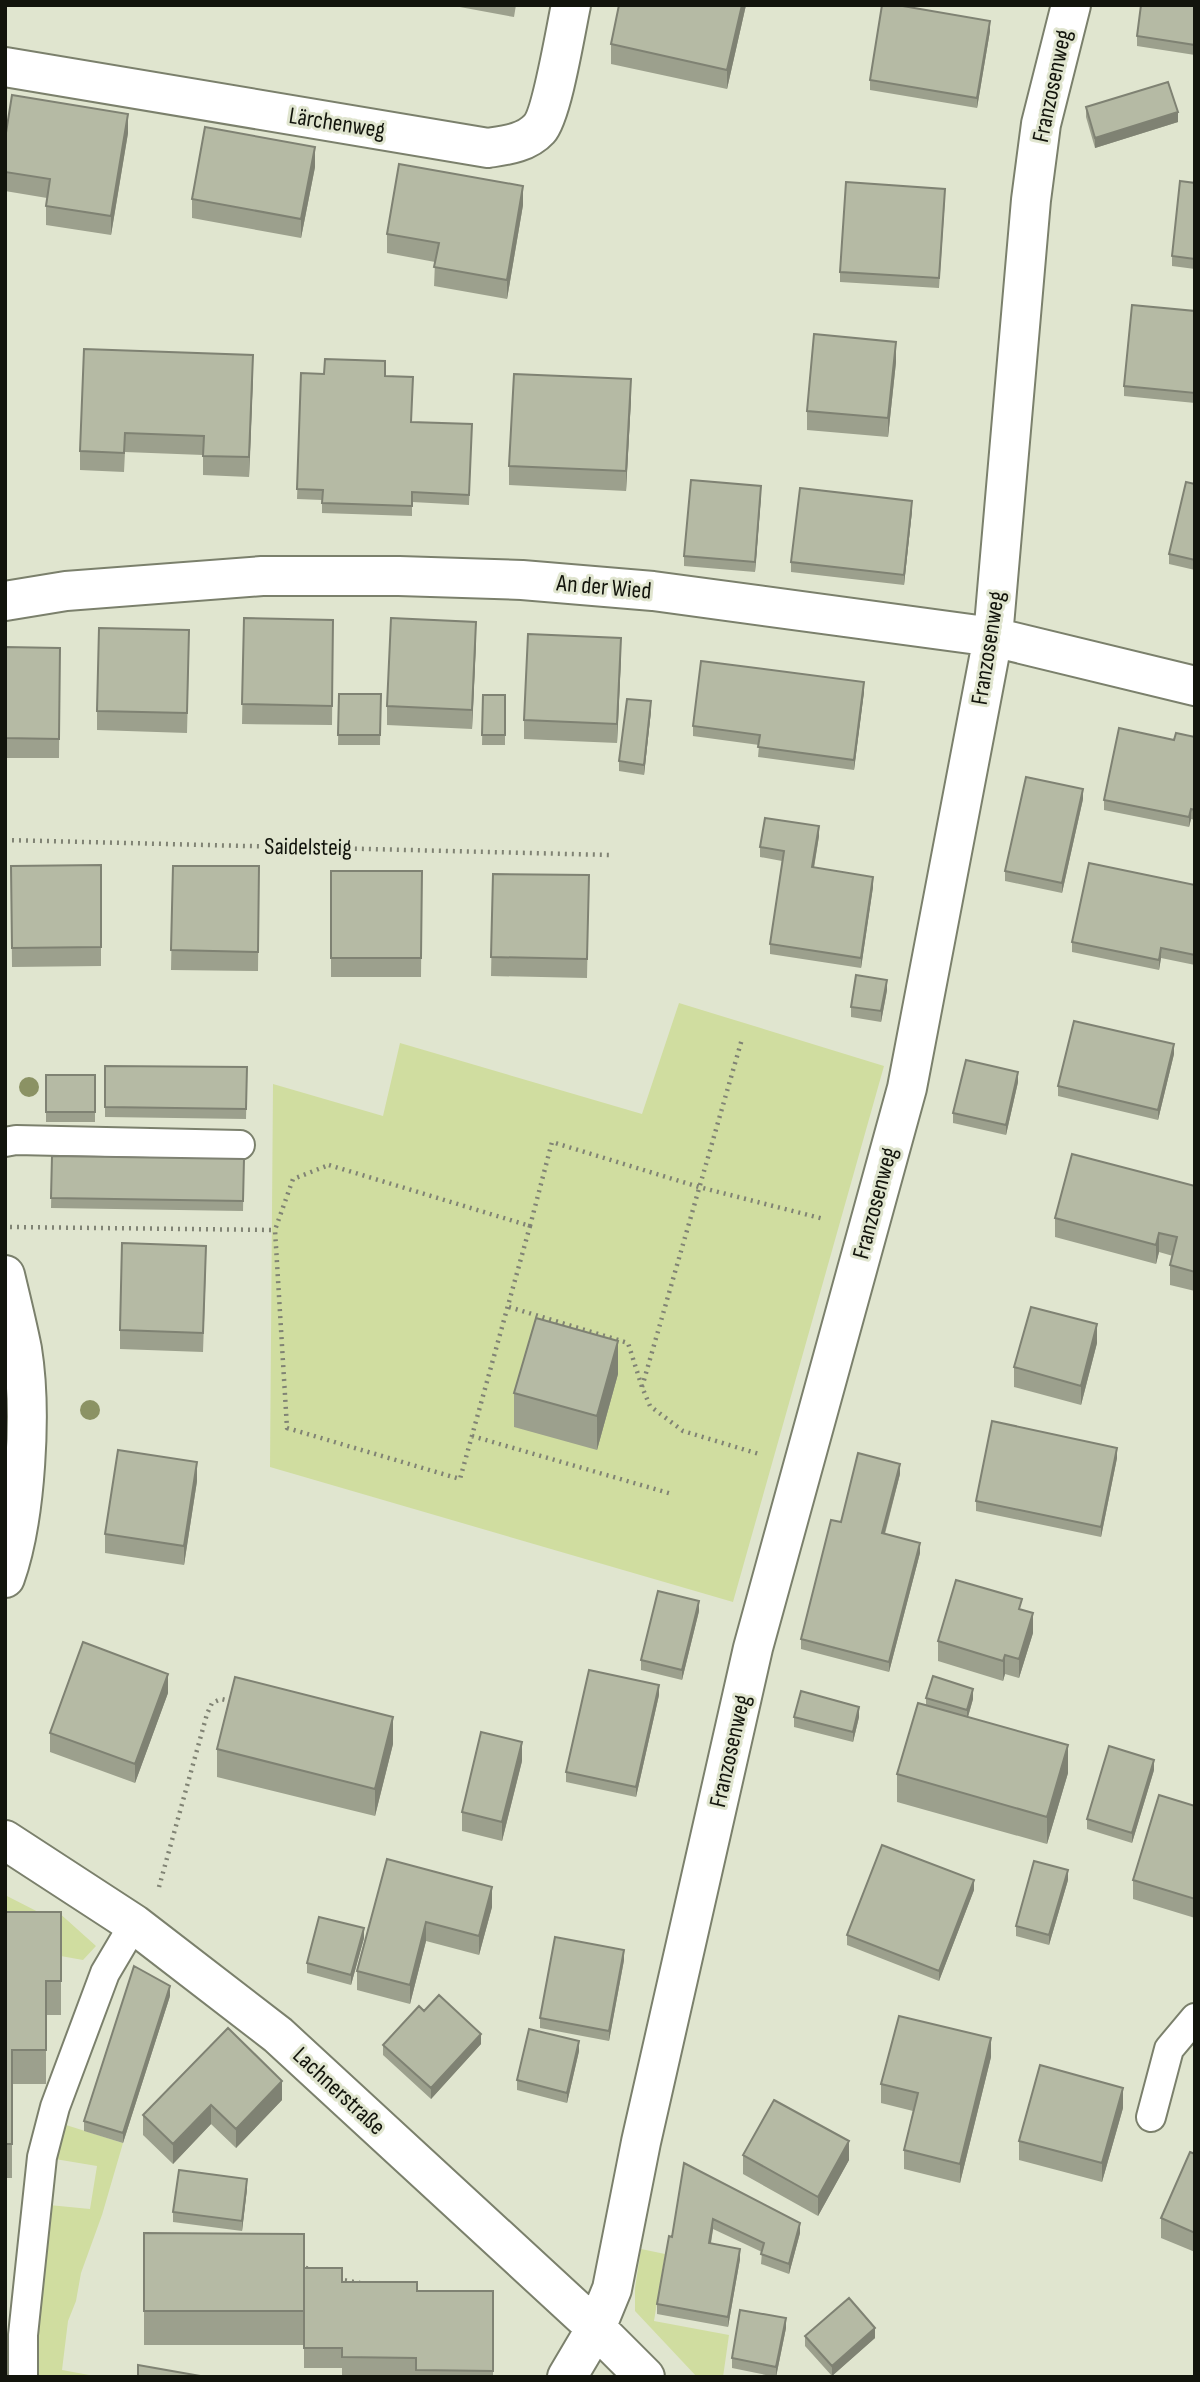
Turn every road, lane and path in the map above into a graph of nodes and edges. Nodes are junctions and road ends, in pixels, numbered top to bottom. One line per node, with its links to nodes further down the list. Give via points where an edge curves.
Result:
1 (571, 5): 3 (street, Lärchenweg, via 551,102 540,128 517,144 488,148)
2 (1071, 5): 5 (street, Franzosenweg, via 1041,124 1031,200)
3 (5, 67)
4 (5, 601): 5 (street, An der Wied, via 66,591 262,576 522,580 653,591)
5 (993, 637): 6 (street, An der Wied); 13 (street, Franzosenweg, via 906,1088)
6 (1195, 686)
7 (5, 840): 8 (path, Saidelsteig)
8 (610, 855)
9 (742, 1039): 12 (path)
10 (5, 1142): 11 (lane)
11 (240, 1145)
12 (699, 1187): 13 (path, via 818,1218); 14 (path, via 552,1142); 19 (path)
13 (870, 1223): 21 (street, Franzosenweg)
14 (530, 1226): 16 (path, via 329,1165 293,1180); 18 (path)
15 (5, 1227): 16 (path)
16 (275, 1230): 20 (path, via 287,1428 460,1479)
17 (5, 1275): 23 (street, via 22,1349 27,1416 18,1522)
18 (509, 1307): 19 (path, via 628,1343); 20 (path)
19 (642, 1387): 21 (path, via 650,1406 683,1431)
20 (472, 1436): 22 (path)
21 (804, 1467): 31 (street, Franzosenweg, via 753,1648 612,2289)
22 (672, 1494)
23 (5, 1578)
24 (242, 1704): 26 (path, via 221,1699 212,1703 159,1889)
25 (5, 1840): 26 (street, Lachnerstraße)
26 (134, 1924): 31 (street, Lachnerstraße, via 278,2035); 32 (lane, via 105,1973 55,2107 42,2157 23,2335)
27 (1195, 2018): 28 (lane, via 1169,2049)
28 (1151, 2118)
29 (291, 2266): 30 (path, via 305,2266 342,2281)
30 (367, 2283)
31 (596, 2328): 33 (street, Franzosenweg); 34 (street, Lachnerstraße)
32 (23, 2377)
33 (566, 2377)
34 (645, 2377)

